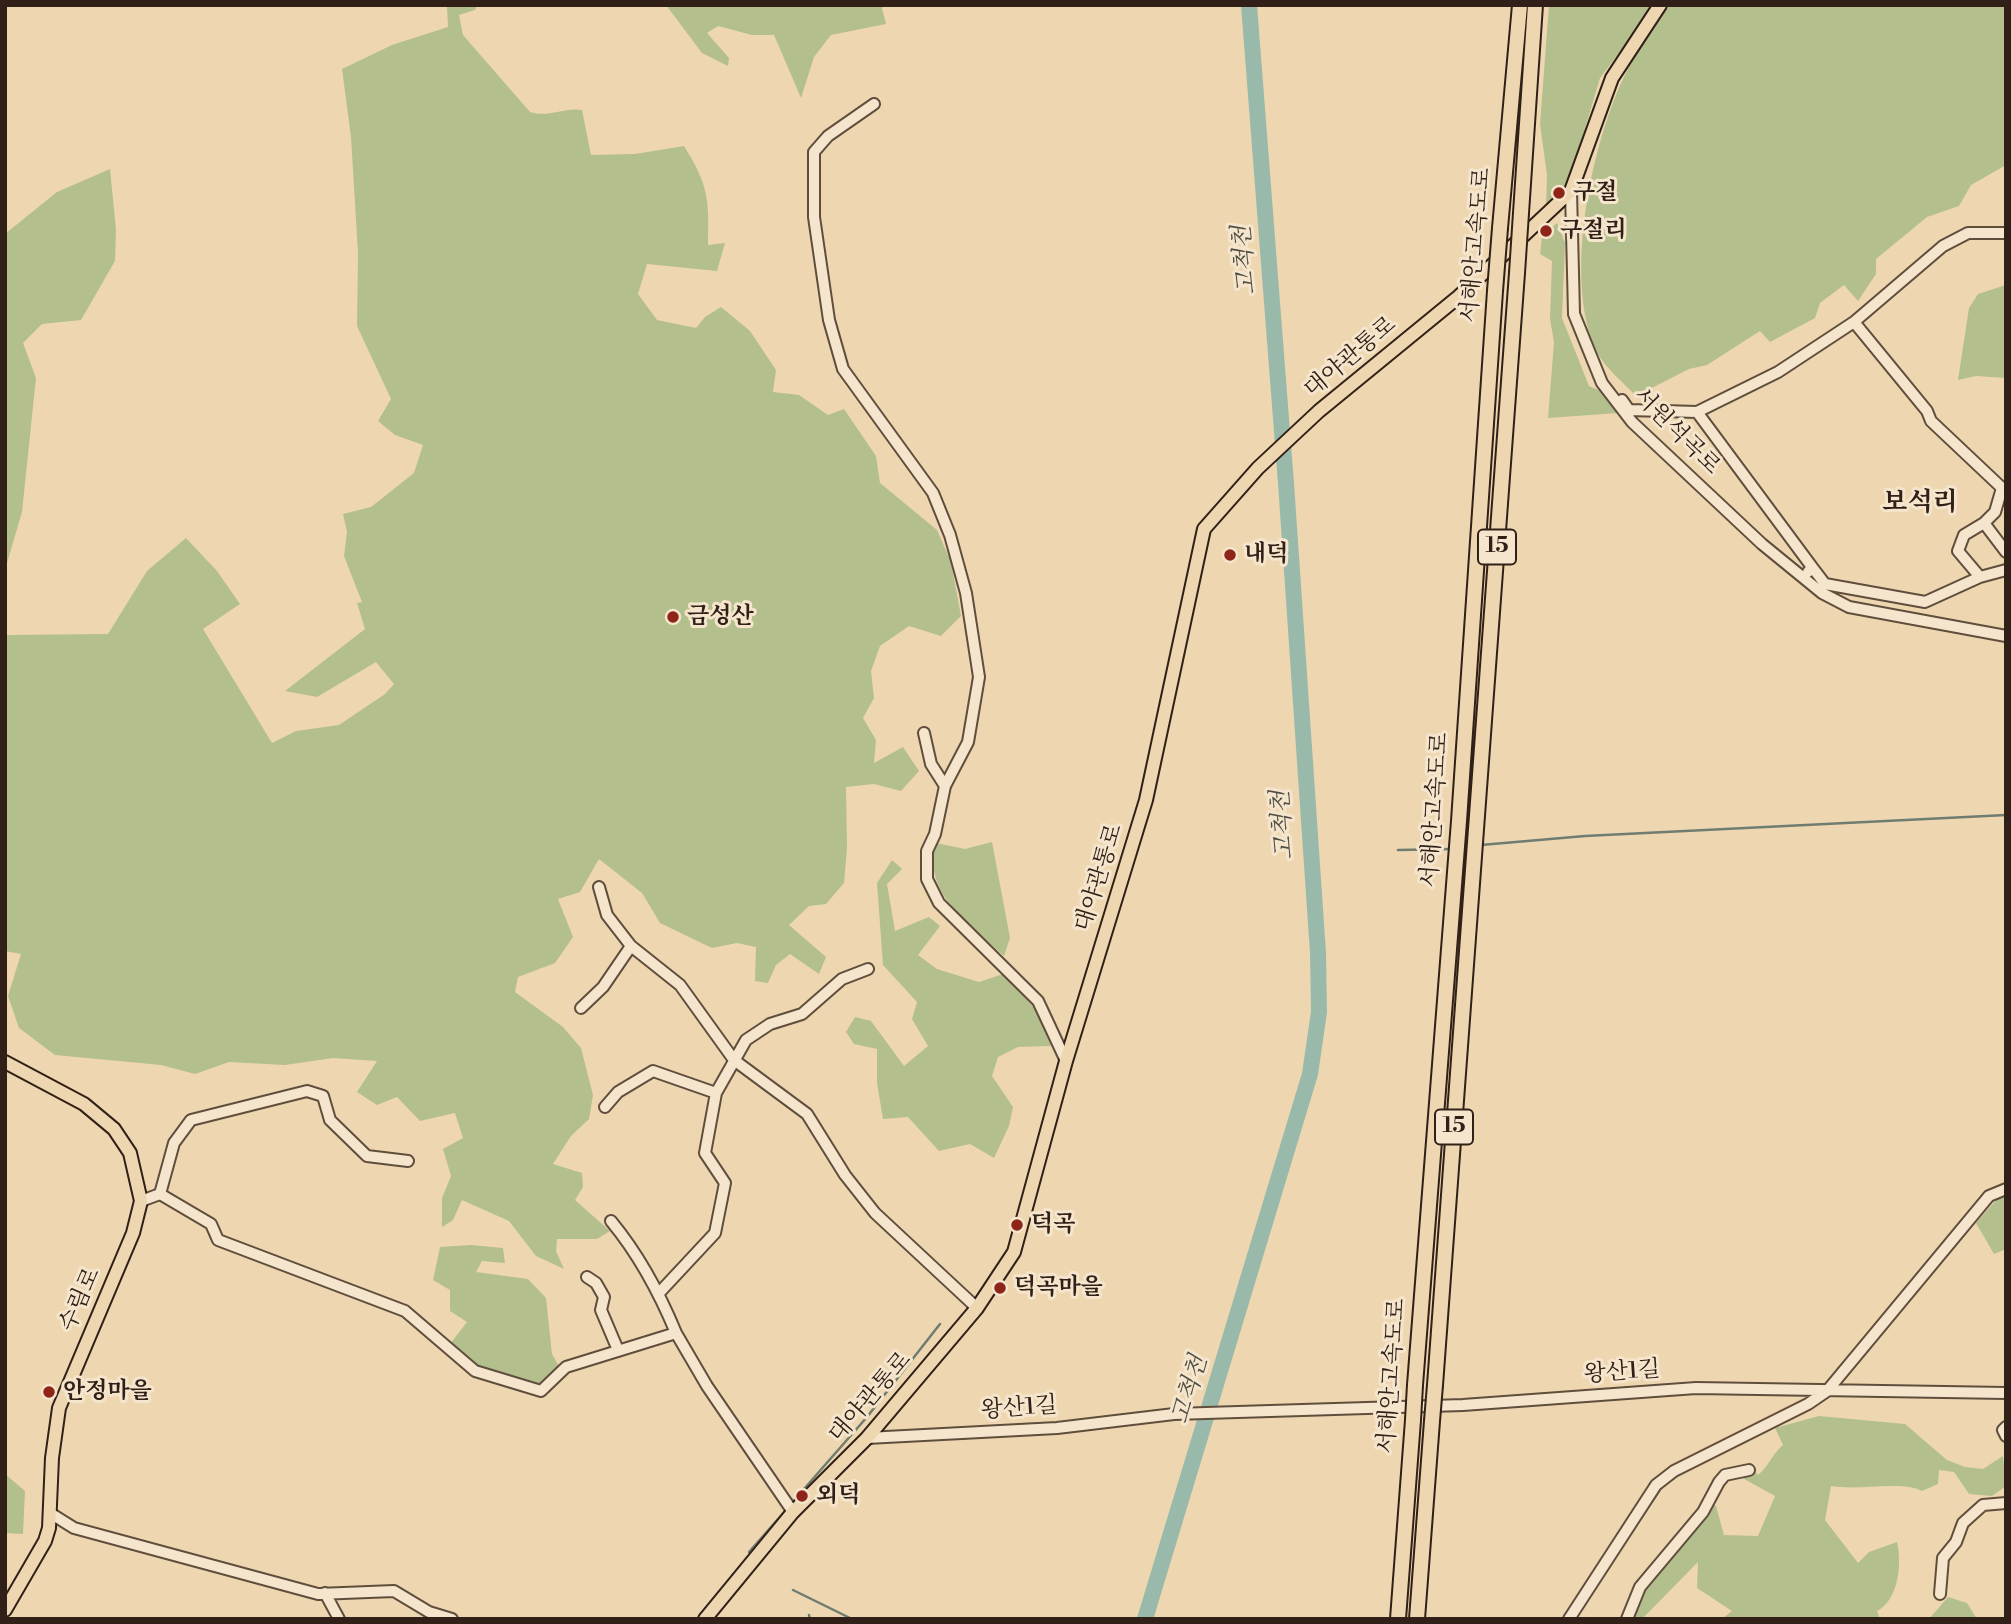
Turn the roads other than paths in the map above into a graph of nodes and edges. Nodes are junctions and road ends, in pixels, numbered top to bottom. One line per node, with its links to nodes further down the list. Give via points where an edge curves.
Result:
1 (1520, 5): 54 (highway, 서해안고속도로 / 15, bridge)
2 (1535, 5): 55 (highway, 서해안고속도로 / 15, bridge)
3 (1660, 5): 5 (main road, 서원석곡로, via 1612,78)
4 (874, 104): 19 (street, via 828,136 814,152 814,217 829,320 842,369 933,493 966,593 979,677 968,742)
5 (1571, 191): 8 (street, 서원석곡로, via 1574,314); 25 (main road, 대야관통로, via 1457,298 1311,419 1258,468 1205,529 1146,800)
6 (2006, 233): 7 (street, via 1968,233 1943,246)
7 (1854, 322): 9 (street, via 1778,372); 10 (street, via 1931,421 2002,488 1995,512)
8 (1584, 346): 9 (street, via 1629,410); 15 (street, 서원석곡로, via 1602,383 1632,422)
9 (1697, 412): 12 (street)
10 (1984, 523): 11 (street); 14 (street, via 1964,535 1958,551)
11 (2006, 552)
12 (1812, 567): 15 (street); 16 (street)
13 (2006, 570): 14 (street)
14 (1980, 577): 16 (street, via 1925,602)
15 (1803, 579): 16 (street, 서원석곡로)
16 (1823, 588): 17 (street, 서원석곡로, via 1849,607)
17 (2006, 636)
18 (923, 733): 19 (street, via 931,764)
19 (945, 786): 25 (street, via 927,851 927,879 939,904 1038,1001)
20 (599, 887): 21 (street, via 607,915)
21 (631, 946): 23 (street, via 603,987); 24 (street, via 680,985)
22 (868, 969): 24 (street, via 842,979 802,1014 770,1024 746,1040)
23 (581, 1008)
24 (734, 1060): 27 (street); 36 (street, via 807,1114 875,1213)
25 (1066, 1061): 36 (main road, 대야관통로, via 1014,1252)
26 (5, 1062): 32 (main road, 수림로, via 84,1104 114,1129 130,1153)
27 (716, 1093): 28 (street, via 653,1070 618,1092); 35 (street, via 705,1153 725,1183 715,1233)
28 (605, 1107)
29 (408, 1161): 31 (street, via 367,1156 330,1120 323,1096 307,1091 191,1120 174,1143)
30 (2006, 1189): 39 (street, via 1989,1196)
31 (160, 1194): 32 (street); 38 (street, via 211,1224 218,1240 405,1311 475,1371 508,1383 541,1391 566,1367)
32 (141, 1201): 47 (main road, 수림로, via 133,1233 59,1408)
33 (611, 1221): 35 (street, via 634,1249)
34 (587, 1277): 38 (street, via 604,1297 601,1310)
35 (659, 1293): 37 (street)
36 (977, 1308): 43 (main road, 대야관통로)
37 (676, 1333): 38 (street); 46 (street)
38 (618, 1350)
39 (1827, 1391): 40 (street, 왕산1길); 43 (street, 왕산1길, via 1696,1388 1463,1405 1174,1414 1057,1428); 56 (street, via 1674,1471 1656,1485)
40 (2006, 1393)
41 (2006, 1427): 42 (street)
42 (2006, 1436)
43 (867, 1438): 46 (main road, 대야관통로)
44 (1749, 1470): 57 (street, via 1726,1475 1719,1482 1703,1512 1640,1587)
45 (2006, 1503): 49 (street, via 1983,1505 1963,1523 1943,1558)
46 (790, 1508): 53 (main road, 대야관통로)
47 (50, 1513): 48 (street, via 74,1528); 50 (main road, 수림로, via 46,1541)
48 (326, 1593): 51 (street); 52 (street, via 394,1591 429,1612)
49 (1940, 1594)
50 (5, 1610)
51 (339, 1619)
52 (452, 1619)
53 (705, 1619)
54 (1398, 1619)
55 (1418, 1619)
56 (1569, 1619)
57 (1627, 1619)

